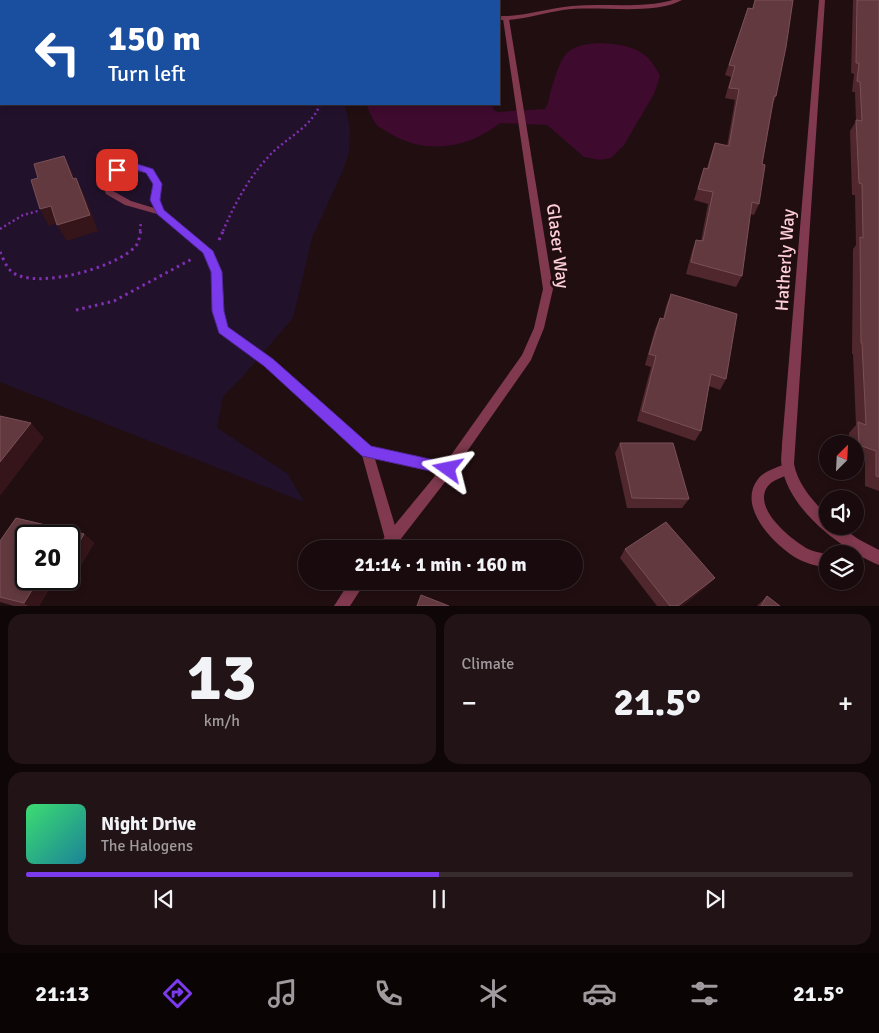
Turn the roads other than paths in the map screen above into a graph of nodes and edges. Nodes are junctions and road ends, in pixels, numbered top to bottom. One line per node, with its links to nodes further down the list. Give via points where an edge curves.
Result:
1 (679, 0): 3 (street, via 664,5 563,8)
2 (822, 0): 7 (street, Hatherly Way)
3 (502, 19): 6 (street, Glaser Way, via 548,289 527,357)
4 (160, 212): 4 (street, via 155,200 158,184 150,171 134,166 117,170 105,180 109,192 128,203); 5 (street, via 208,251 217,272 218,311 223,329 268,362)
5 (367, 452): 6 (street); 10 (street)
6 (448, 469): 11 (street, Glaser Way)
7 (788, 469): 8 (street, Hatherly Way, via 799,491); 15 (street, via 760,485 760,510 777,536 795,550)
8 (819, 518)
9 (836, 535): 12 (street, Hatherly Way)
10 (387, 540)
11 (391, 540)
12 (845, 545)
13 (864, 554): 14 (street, Hatherly Way)
14 (879, 558)
15 (819, 559)
16 (353, 590): 17 (street)
17 (341, 606)

